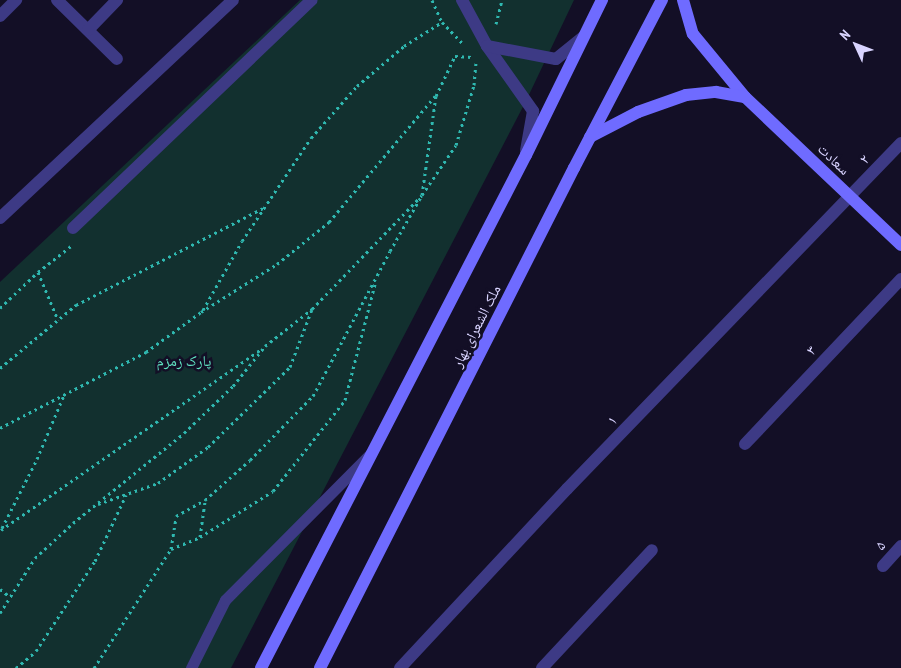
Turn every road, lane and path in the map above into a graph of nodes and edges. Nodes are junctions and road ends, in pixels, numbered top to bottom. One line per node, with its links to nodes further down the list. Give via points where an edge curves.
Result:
1 (16, 0): 11 (street)
2 (57, 0): 13 (street)
3 (116, 0): 13 (street)
4 (233, 0): 28 (street)
5 (312, 0): 29 (street)
6 (432, 0): 12 (path)
7 (462, 0): 16 (street)
8 (602, 0): 14 (main road)
9 (662, 0): 22 (main road, ملک الشعرای بهار)
10 (683, 0): 21 (main road, سعادت, via 693,34)
11 (0, 16)
12 (442, 22): 15 (path); 27 (path, via 404,46 357,86 311,138)
13 (88, 30): 19 (street)
14 (583, 37): 16 (street, via 556,59); 24 (main road)
15 (463, 43)
16 (487, 46): 24 (street, via 533,111)
17 (470, 50): 18 (path)
18 (477, 57): 20 (path, via 455,56); 25 (path, via 474,85 456,144)
19 (117, 59)
20 (436, 96): 25 (path); 35 (path, via 329,222 277,264)
21 (745, 97): 22 (main road, via 716,92 686,95 638,112); 26 (main road, سعادت)
22 (590, 137): 60 (main road, ملک الشعرای بهار)
23 (901, 143): 26 (street, ۲)
24 (526, 155): 42 (main road)
25 (422, 195): 32 (path); 34 (path)
26 (850, 197): 30 (main road, سعادت); 61 (street, ۱)
27 (266, 207): 35 (path, via 242,241); 36 (path, via 76,305)
28 (0, 218)
29 (73, 228)
30 (901, 245)
31 (38, 272): 36 (path)
32 (377, 277): 44 (path, via 313,396); 47 (path, via 345,400 273,491)
33 (901, 279): 41 (street, ۳)
34 (312, 309): 37 (path); 43 (path, via 290,367 283,374 208,447 158,484)
35 (202, 312): 39 (path, via 146,352)
36 (58, 320): 38 (path)
37 (265, 346): 45 (path, via 233,386 184,433); 46 (path)
38 (0, 368)
39 (64, 395): 40 (path); 46 (path, via 37,459)
40 (0, 428)
41 (745, 444)
42 (373, 451): 58 (lane, via 225,600); 59 (main road)
43 (126, 494): 45 (path); 56 (path, via 95,560 36,652)
44 (205, 500): 47 (path); 49 (path, via 176,516)
45 (95, 506): 53 (path, via 35,558)
46 (0, 531)
47 (200, 537): 49 (path)
48 (901, 546): 51 (street, ۵)
49 (171, 549): 55 (path)
50 (652, 550): 62 (street)
51 (882, 566)
52 (0, 589): 53 (path)
53 (9, 596): 54 (path)
54 (0, 613)
55 (98, 666): 57 (path)
56 (16, 668)
57 (94, 668)
58 (191, 668)
59 (260, 668)
60 (320, 668)
61 (400, 668)
62 (542, 668)

